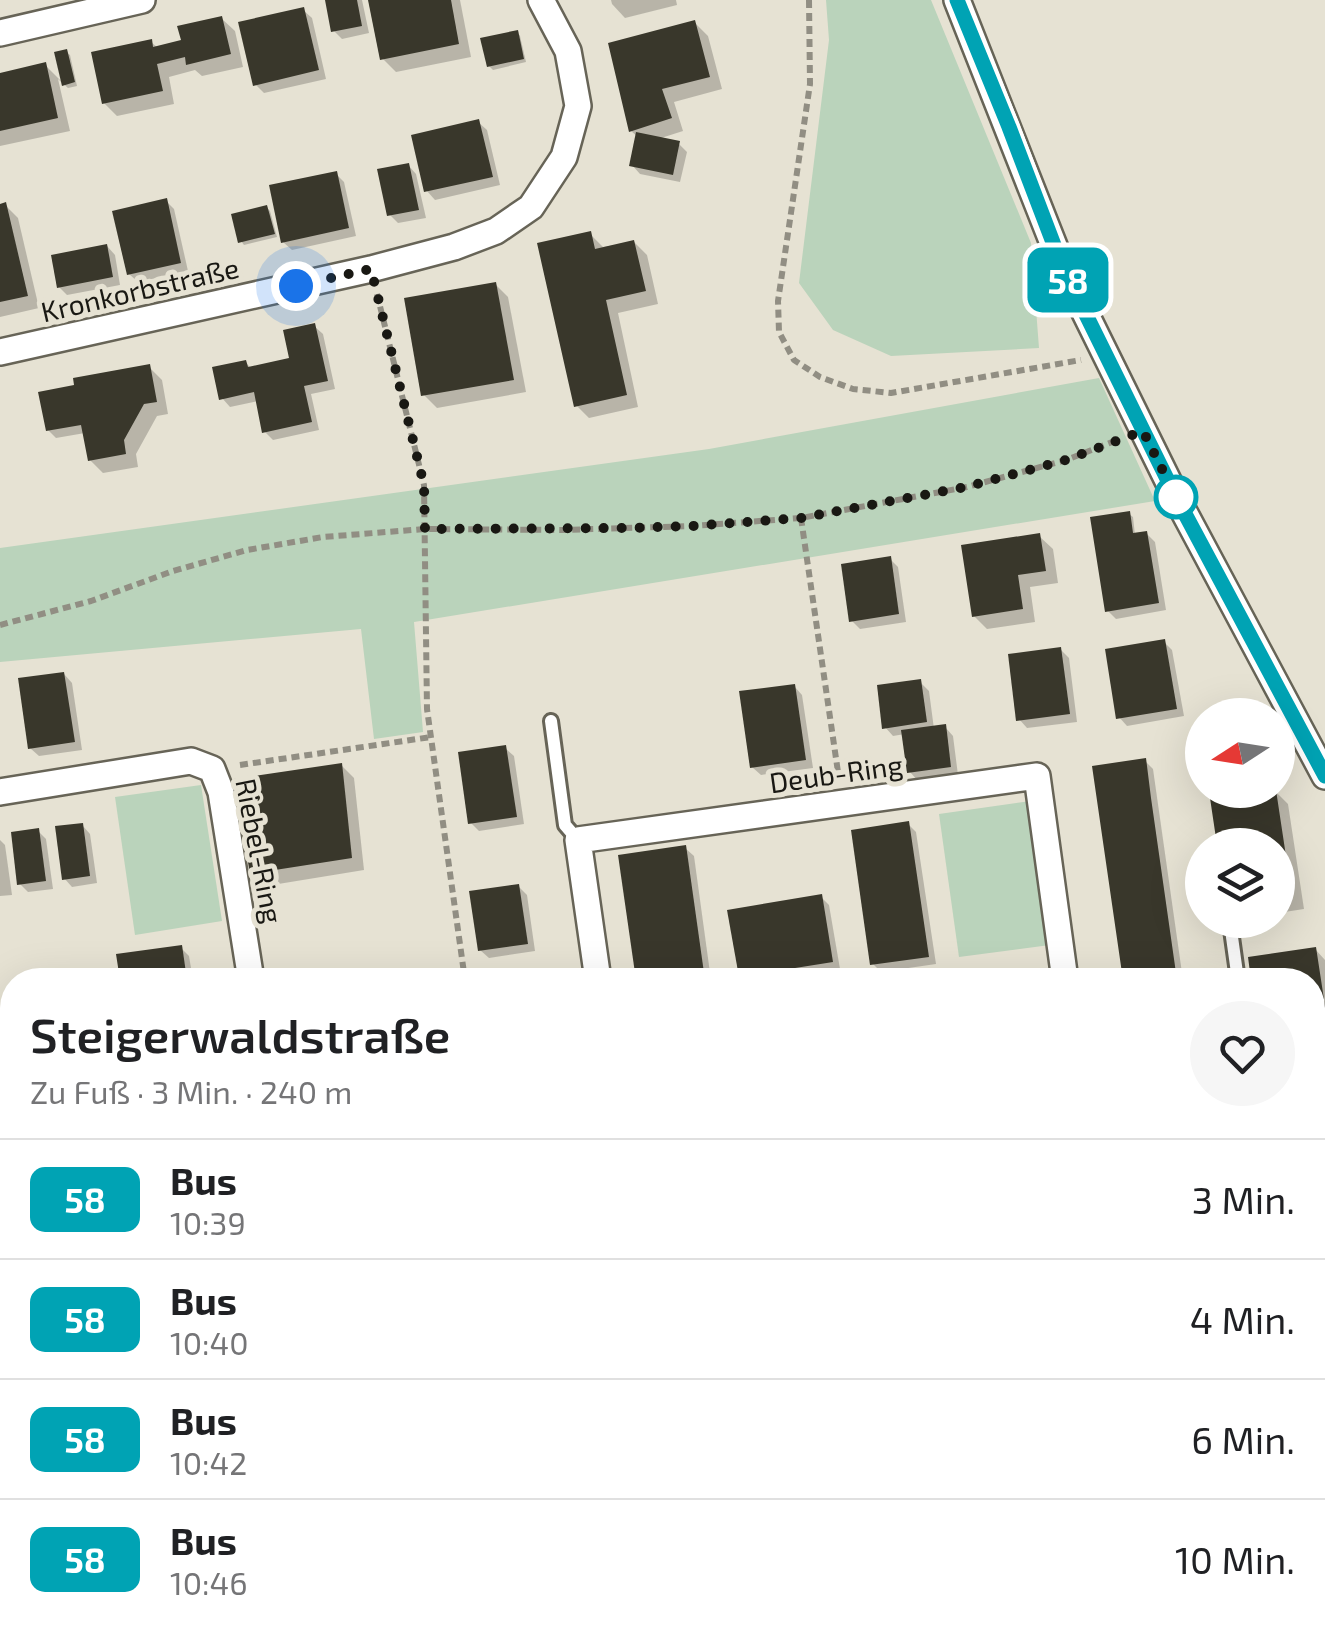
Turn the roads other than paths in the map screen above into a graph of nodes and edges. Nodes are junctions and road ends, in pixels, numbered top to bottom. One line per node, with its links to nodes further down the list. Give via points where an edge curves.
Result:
1 (142, 0): 4 (street)
2 (540, 0): 5 (street, Kronkorbstraße, via 568,51 578,106 564,156 531,207 496,232 371,269)
3 (957, 0): 7 (street, via 1062,266)
4 (0, 33)
5 (0, 352)
6 (551, 721): 9 (lane, via 565,825)
7 (1325, 776)
8 (0, 792): 11 (street, Riebel-Ring, via 190,761 212,769)
9 (578, 840): 12 (street); 13 (street, Deub-Ring, via 1038,776)
10 (1232, 938): 14 (lane)
11 (249, 968)
12 (596, 968)
13 (1063, 968)
14 (1236, 968)

